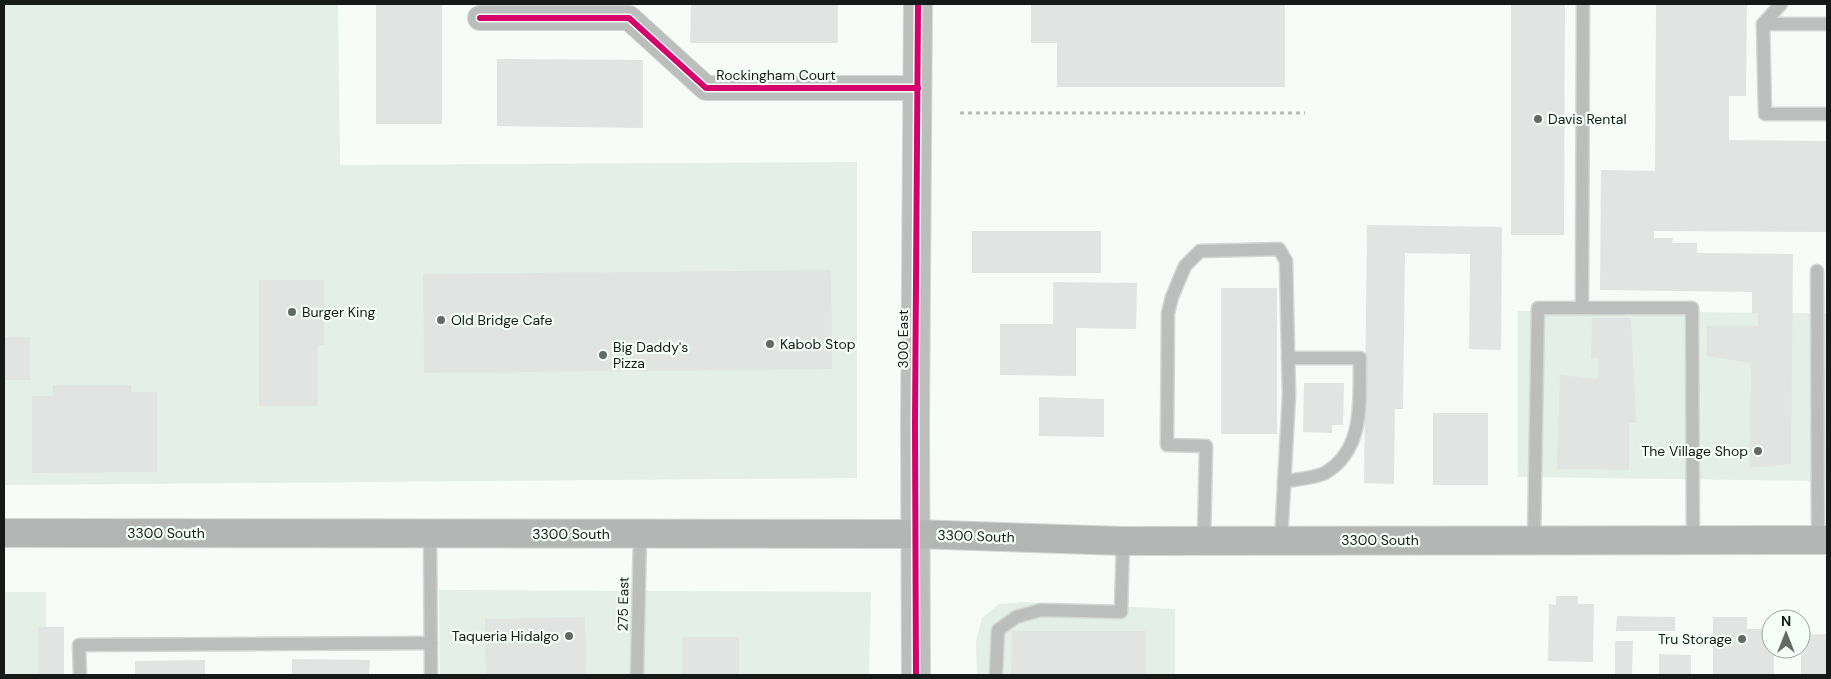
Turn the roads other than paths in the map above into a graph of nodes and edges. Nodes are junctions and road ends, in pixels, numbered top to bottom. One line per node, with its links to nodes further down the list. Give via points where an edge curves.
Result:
1 (918, 4): 7 (street, 300 East)
2 (1583, 4): 10 (lane)
3 (1781, 4): 5 (lane)
4 (480, 18): 7 (street, Rockingham Court, via 629,18 706,88)
5 (1763, 24): 6 (lane); 8 (lane, via 1765,114)
6 (1827, 24)
7 (918, 88): 16 (street, 300 East)
8 (1827, 114)
9 (1817, 271): 20 (lane)
10 (1582, 308): 18 (lane, via 1538,308); 19 (lane, via 1692,308)
11 (1288, 358): 12 (lane); 12 (lane, via 1360,358 1358,425 1348,450 1324,474); 22 (lane, via 1286,260 1279,249 1200,251 1185,266 1168,313 1167,445 1206,446)
12 (1284, 482): 17 (lane)
13 (4, 533): 14 (main road, 3300 South)
14 (430, 533): 15 (main road, 3300 South); 23 (lane)
15 (640, 534): 16 (main road, 3300 South); 26 (lane, 275 East)
16 (915, 534): 21 (main road, 3300 South); 27 (street, 300 East)
17 (1281, 540): 18 (main road, 3300 South); 22 (main road, 3300 South)
18 (1534, 540): 19 (main road, 3300 South)
19 (1693, 540): 20 (main road, 3300 South)
20 (1823, 540)
21 (1123, 541): 22 (main road, 3300 South); 28 (lane, via 1122,612 1041,610 1016,617 998,630)
22 (1204, 541)
23 (430, 643): 24 (lane, via 79,645); 25 (lane)
24 (80, 675)
25 (431, 675)
26 (636, 675)
27 (916, 675)
28 (996, 675)

